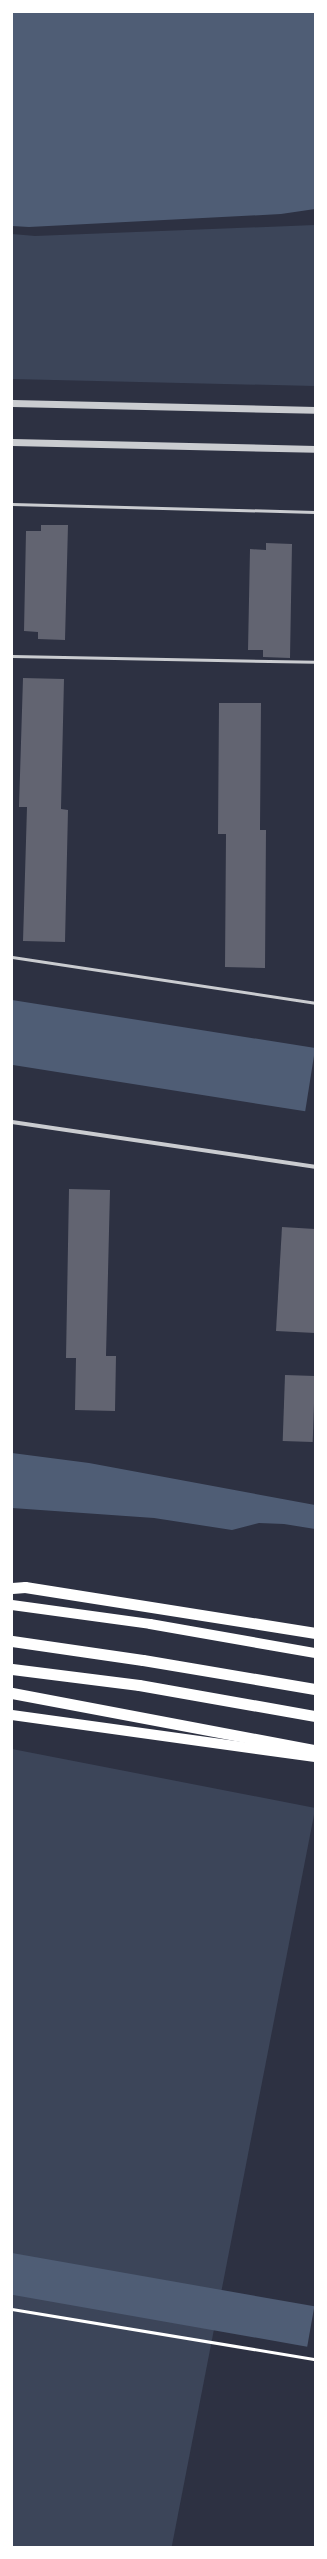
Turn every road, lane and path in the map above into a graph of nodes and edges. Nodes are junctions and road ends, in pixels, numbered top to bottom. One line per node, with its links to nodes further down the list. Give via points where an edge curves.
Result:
1 (12, 403): 2 (street)
2 (315, 410)
3 (12, 442): 4 (street)
4 (315, 449)
5 (12, 504): 6 (lane)
6 (315, 512)
7 (12, 656): 8 (lane)
8 (315, 662)
9 (12, 957): 10 (lane)
10 (315, 1003)
11 (12, 1122): 12 (street)
12 (315, 1167)
13 (12, 1588): 15 (highway, via 50,1591)
14 (12, 1605): 17 (main road, via 150,1624)
15 (315, 1633)
16 (12, 1641): 19 (highway)
17 (315, 1653)
18 (12, 1670): 22 (highway, via 139,1685)
19 (315, 1689)
20 (12, 1693): 23 (highway)
21 (12, 1715): 24 (main road)
22 (315, 1716)
23 (315, 1750)
24 (315, 1757)
25 (12, 2309): 26 (path)
26 (315, 2359)

